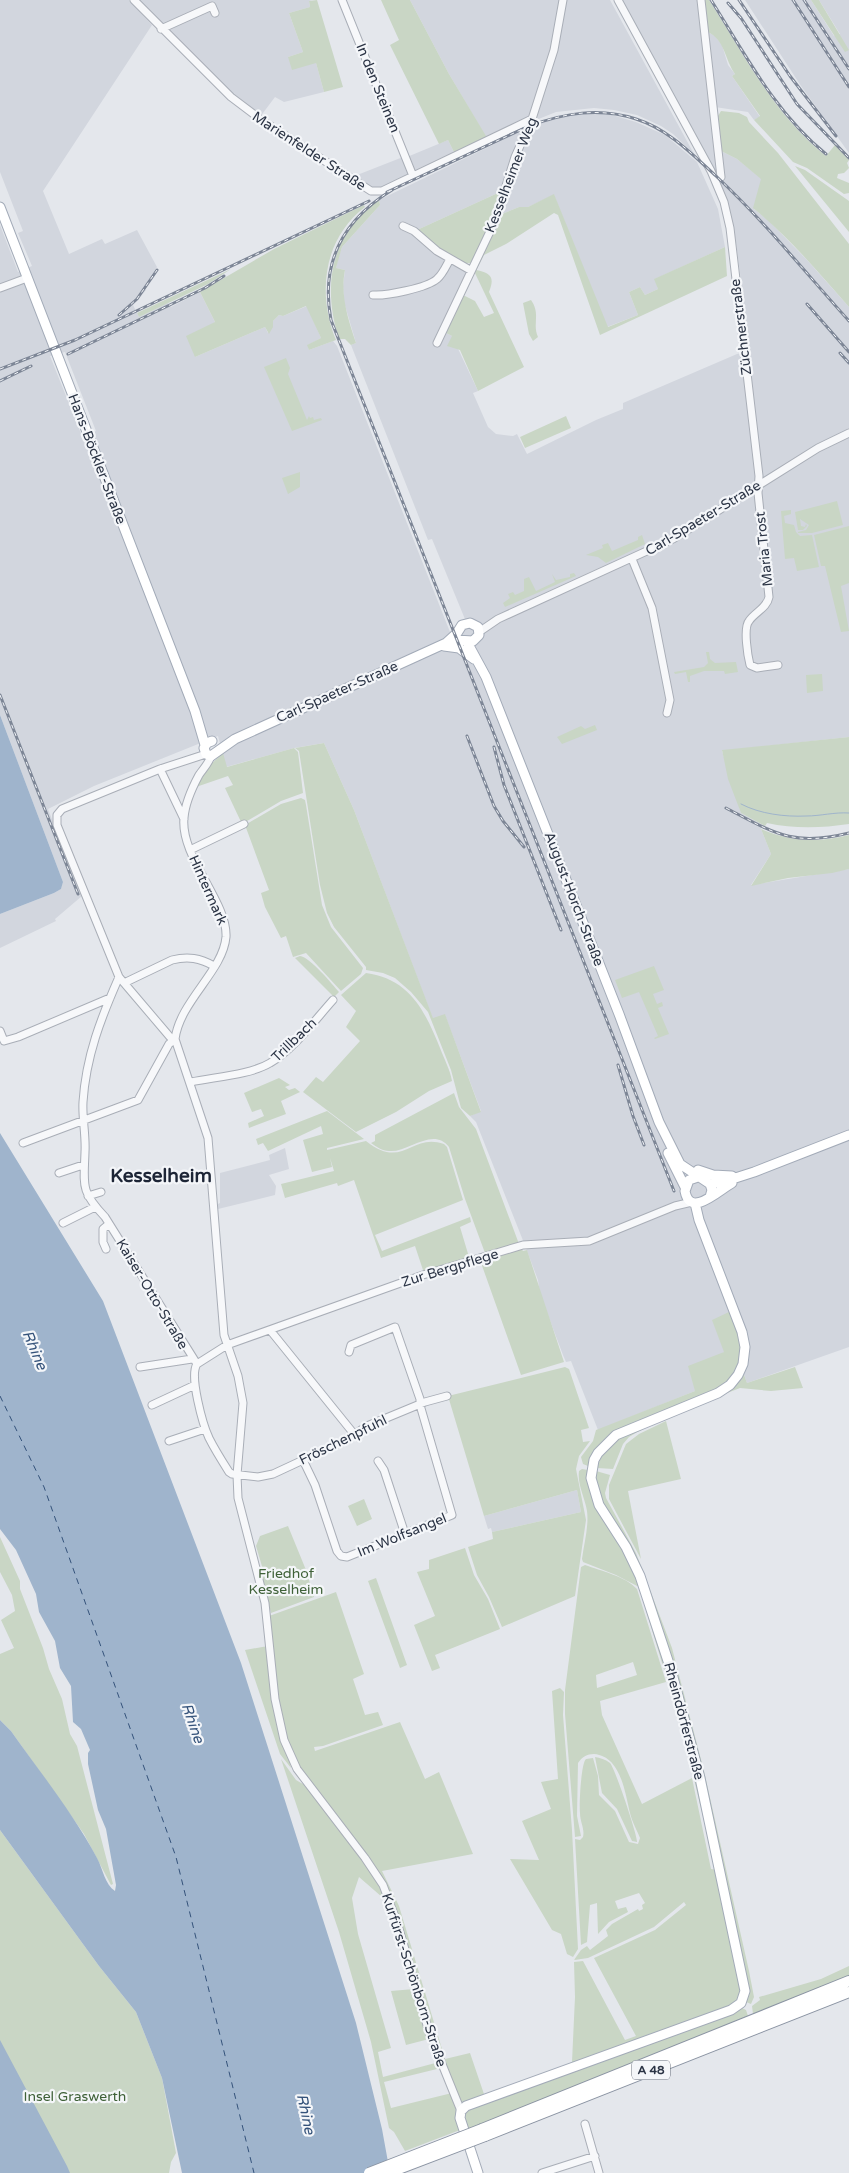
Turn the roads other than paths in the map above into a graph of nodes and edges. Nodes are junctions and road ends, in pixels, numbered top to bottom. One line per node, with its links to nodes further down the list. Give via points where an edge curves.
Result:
1 (134, 0): 8 (street, Marienfelder Straße)
2 (342, 0): 10 (street, In den Steinen)
3 (563, 0): 9 (street, Kesselheimer Weg, via 554,50)
4 (618, 0): 21 (street, Züchnerstraße, via 711,171 724,202 730,228)
5 (701, 0): 11 (street)
6 (210, 3): 7 (street); 8 (street)
7 (215, 13)
8 (161, 29): 10 (street, Marienfelder Straße, via 244,108 371,192 382,191)
9 (532, 119): 10 (street, Marienfelder Straße); 15 (street, Kesselheimer Weg, via 515,157 495,221)
10 (413, 176)
11 (721, 176)
12 (0, 208): 16 (main road, Hans-Böckler-Straße)
13 (403, 226): 14 (street)
14 (450, 260): 15 (street); 18 (street, via 441,275 430,283 382,296)
15 (470, 270): 19 (street, Kesselheimer Weg)
16 (27, 278): 17 (street); 29 (main road, Hans-Böckler-Straße)
17 (0, 288)
18 (373, 295)
19 (437, 343)
20 (849, 433): 21 (street, Carl-Spaeter-Straße, via 818,448)
21 (758, 486): 22 (street, Carl-Spaeter-Straße, via 673,539); 26 (street, Maria Trost, via 770,597 746,625 748,654 753,667)
22 (632, 559): 24 (street, Carl-Spaeter-Straße, via 493,619); 28 (street, via 652,608 670,700)
23 (460, 630): 24 (main road, via 460,636); 24 (main road, Carl-Spaeter-Straße, via 468,623); 25 (main road, Carl-Spaeter-Straße)
24 (471, 638): 25 (main road, Carl-Spaeter-Straße, via 454,646); 27 (main road, August-Horch-Straße); 27 (main road, August-Horch-Straße, via 476,643)
25 (442, 645): 29 (main road, Carl-Spaeter-Straße)
26 (778, 665)
27 (486, 676): 43 (main road, August-Horch-Straße)
28 (667, 713)
29 (210, 749): 30 (street, Carl-Spaeter-Straße); 32 (street, Hintermark, via 190,794)
30 (160, 769): 31 (street, Carl-Spaeter-Straße, via 62,809); 32 (street, Hintermark)
31 (57, 815): 36 (street, Kurfürst-Schönborn-Straße, via 57,826)
32 (184, 819): 34 (street, Hintermark)
33 (244, 824): 34 (street)
34 (190, 850): 35 (street, Hintermark, via 225,928 224,946)
35 (214, 966): 36 (street, via 197,958 180,958); 40 (street, Hintermark, via 186,1009)
36 (122, 980): 37 (street, Kaiser-Otto-Straße); 40 (street, Kurfürst-Schönborn-Straße)
37 (110, 998): 39 (street, via 4,1041); 42 (street, Kaiser-Otto-Straße, via 88,1058)
38 (333, 1000): 41 (street, Trillbach, via 297,1040 270,1063 253,1070)
39 (0, 1031)
40 (175, 1039): 41 (street, Kurfürst-Schönborn-Straße); 42 (street, Hintermark, via 169,1044 138,1100)
41 (191, 1082): 64 (street, Kurfürst-Schönborn-Straße, via 210,1150)
42 (84, 1120): 46 (street, Hintermark); 47 (street, Kaiser-Otto-Straße, via 86,1152)
43 (659, 1122): 45 (main road, August-Horch-Straße); 52 (main road, August-Horch-Straße, via 668,1153)
44 (849, 1135): 48 (main road)
45 (667, 1138): 48 (main road, via 690,1165 706,1173 722,1176); 50 (main road, August-Horch-Straße, via 680,1164)
46 (22, 1143)
47 (83, 1165): 49 (street); 54 (street, Kaiser-Otto-Straße)
48 (754, 1172): 51 (main road); 55 (main road)
49 (59, 1173)
50 (698, 1177): 51 (main road, August-Horch-Straße); 52 (main road, via 689,1180)
51 (710, 1184): 55 (main road, via 712,1190)
52 (685, 1189): 56 (main road, August-Horch-Straße, via 687,1198); 57 (street)
53 (101, 1192): 54 (street)
54 (88, 1196): 58 (street, Kaiser-Otto-Straße)
55 (708, 1199): 56 (main road); 61 (main road, via 701,1213)
56 (694, 1203): 57 (street, Zur Bergpflege); 61 (main road, Rheindörferstraße)
57 (675, 1206): 63 (street, Zur Bergpflege, via 589,1241 523,1245 423,1275)
58 (95, 1207): 59 (street); 60 (street, Kaiser-Otto-Straße)
59 (63, 1223)
60 (109, 1224): 62 (street, Kaiser-Otto-Straße, via 102,1235); 66 (street, Kaiser-Otto-Straße)
61 (701, 1226): 82 (main road, Rheindörferstraße, via 742,1332 745,1353 741,1369 730,1385 718,1393 616,1435 594,1460 591,1478 598,1505 626,1547 640,1576 664,1646 700,1778 745,1991 741,2003 731,2010 470,2104)
62 (106, 1248)
63 (270, 1330): 64 (street, Zur Bergpflege); 73 (street)
64 (227, 1346): 66 (street, Zur Bergpflege); 77 (street, Kurfürst-Schönborn-Straße, via 243,1403)
65 (349, 1352): 71 (street, via 351,1345 395,1327)
66 (194, 1361): 67 (street); 68 (street)
67 (140, 1367)
68 (196, 1385): 70 (street); 72 (street)
69 (447, 1396): 71 (street, Fröschenpfuhl)
70 (152, 1405)
71 (420, 1405): 73 (street, Fröschenpfuhl); 78 (street, Im Wolfsangel, via 452,1515)
72 (205, 1429): 74 (street); 77 (street, via 229,1472)
73 (354, 1434): 75 (street, Fröschenpfuhl)
74 (169, 1440)
75 (304, 1460): 77 (street, Fröschenpfuhl, via 265,1476); 78 (street, Im Wolfsangel, via 341,1556 347,1557)
76 (378, 1461): 78 (street, via 384,1470)
77 (237, 1475): 82 (street, Kurfürst-Schönborn-Straße, via 238,1498 265,1602 276,1699 290,1756 297,1770 383,1885 430,2037)
78 (405, 1534)
79 (849, 1981): 81 (highway, A 48)
80 (849, 1992): 81 (highway, A 48)
81 (766, 2019): 84 (highway, A 48)
82 (461, 2111): 89 (main road, via 463,2129)
83 (585, 2124): 85 (street)
84 (483, 2132): 87 (highway, A 48, bridge); 88 (highway, A 48, bridge)
85 (595, 2156): 86 (street); 91 (street)
86 (557, 2170): 90 (street)
87 (369, 2173)
88 (388, 2173)
89 (478, 2173)
90 (542, 2173)
91 (599, 2173)

